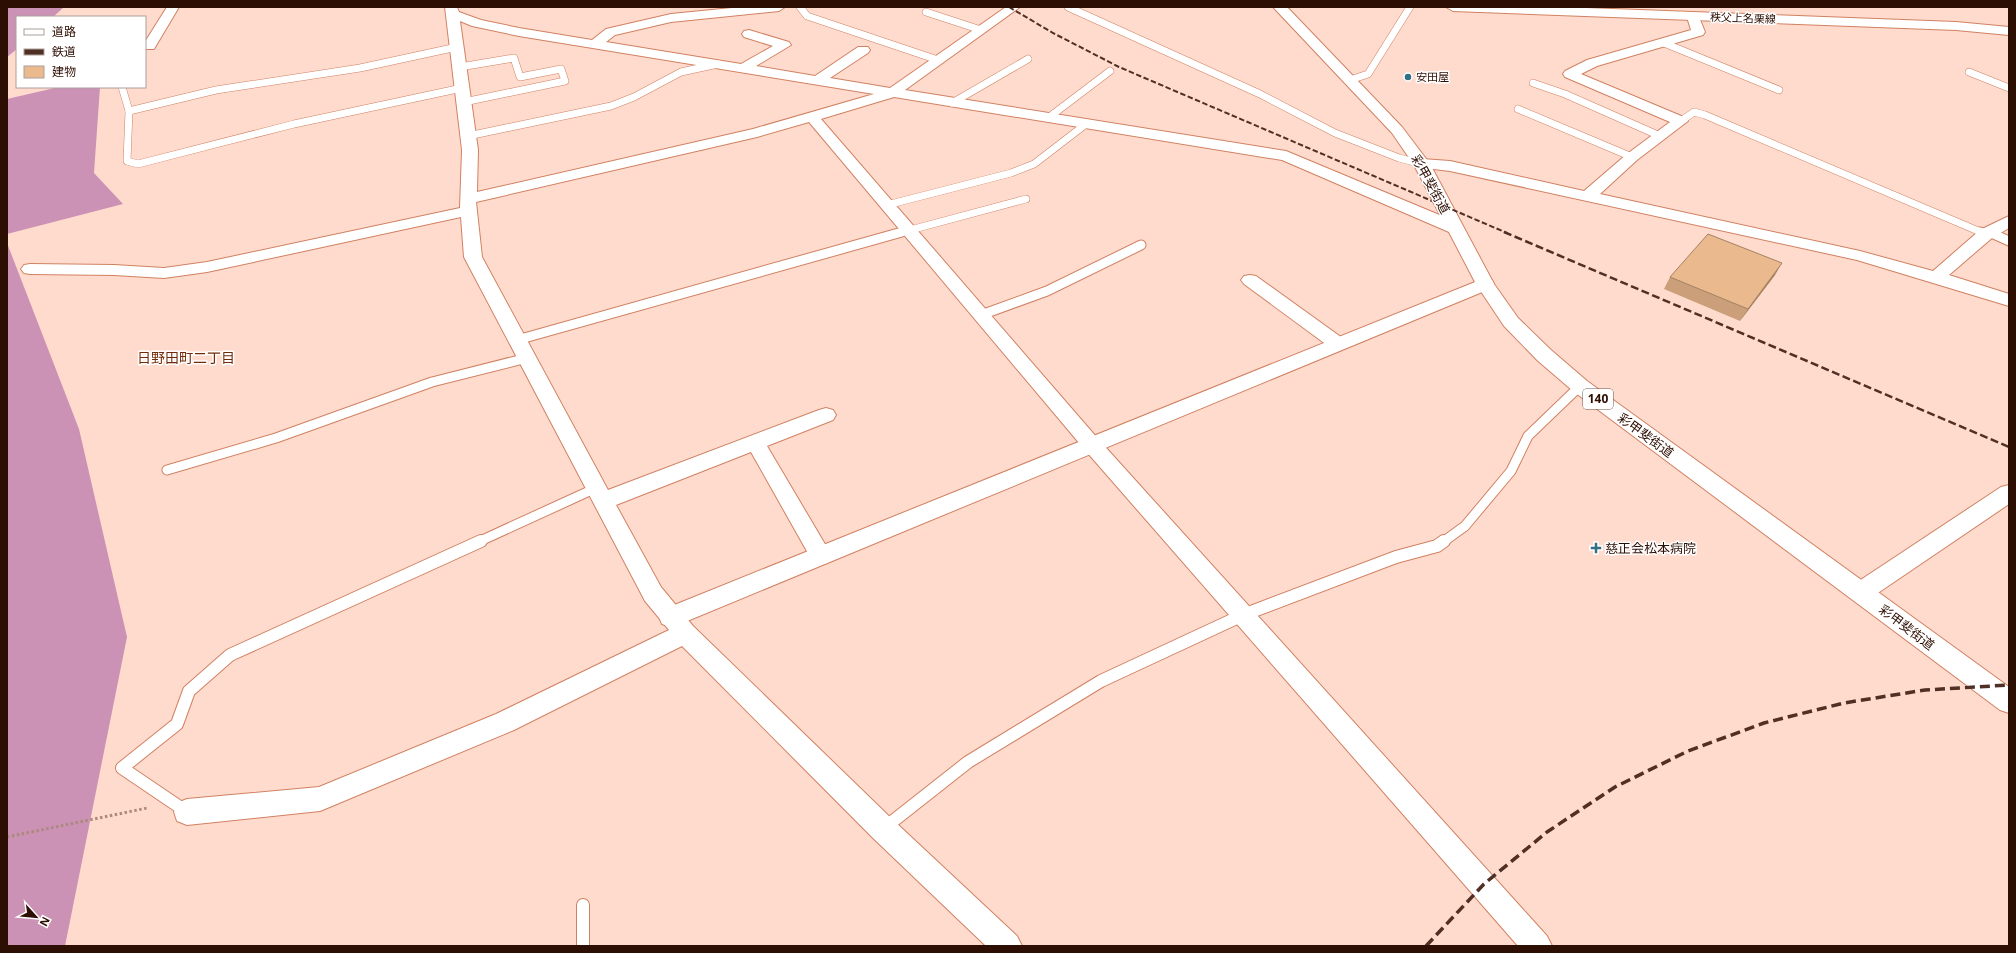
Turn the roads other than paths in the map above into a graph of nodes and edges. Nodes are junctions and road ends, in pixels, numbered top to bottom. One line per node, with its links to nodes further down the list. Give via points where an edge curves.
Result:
1 (173, 7): 17 (street)
2 (779, 7): 16 (street, via 671,18 611,32)
3 (800, 7): 20 (lane, via 807,16)
4 (1014, 7): 12 (street)
5 (1068, 7): 43 (lane, via 1260,94 1335,133 1399,158)
6 (1280, 7): 26 (main road, 彩甲斐街道 / 140)
7 (1410, 7): 26 (lane, via 1368,74)
8 (1453, 7): 11 (main road, 秩父上名栗線)
9 (452, 10): 16 (street, via 477,23); 25 (street)
10 (926, 12): 12 (lane)
11 (1693, 16): 13 (main road, 秩父上名栗線, via 1956,26); 15 (street, via 1698,32)
12 (981, 30): 20 (street)
13 (2009, 31)
14 (749, 34): 22 (street, via 784,45)
15 (1664, 43): 31 (lane); 38 (street, via 1592,63 1570,74)
16 (595, 44): 21 (street)
17 (147, 47)
18 (864, 50): 27 (street)
19 (1028, 59): 33 (lane)
20 (938, 60): 32 (street)
21 (718, 64): 22 (street); 40 (lane, via 681,72 611,106)
22 (743, 68): 27 (street)
23 (1110, 71): 37 (lane)
24 (1969, 72): 30 (lane)
25 (461, 76): 25 (lane, via 514,58 520,77 561,69 565,81); 35 (lane, via 360,68 216,90); 35 (lane, via 294,124 138,164 127,161); 40 (street)
26 (1350, 80): 43 (main road, 彩甲斐街道 / 140, via 1397,130)
27 (817, 81): 32 (street)
28 (1533, 83): 41 (lane, via 1565,94)
29 (122, 88): 35 (lane)
30 (2009, 88)
31 (1779, 90)
32 (892, 93): 33 (street); 36 (street)
33 (952, 103): 37 (street)
34 (1518, 109): 42 (lane)
35 (129, 111)
36 (812, 117): 46 (street); 47 (street)
37 (1048, 118): 39 (street)
38 (1681, 121): 41 (street); 51 (lane, via 1694,112 1705,115)
39 (1086, 124): 47 (lane, via 1034,164 1011,173); 49 (street, via 1286,156)
40 (468, 136): 46 (street)
41 (1660, 136): 42 (street)
42 (1632, 157): 44 (street)
43 (1422, 164): 44 (street, via 1450,166); 49 (main road, 彩甲斐街道 / 140)
44 (1588, 196): 55 (street, via 1860,256)
45 (1026, 199): 50 (lane)
46 (469, 205): 54 (street, via 207,267 164,273); 61 (street, via 473,257)
47 (887, 205): 50 (street)
48 (2009, 221): 51 (street)
49 (1455, 228): 57 (main road, 彩甲斐街道 / 140)
50 (908, 230): 59 (street); 61 (lane)
51 (1987, 233): 52 (lane); 55 (street)
52 (2009, 240)
53 (1142, 245): 59 (lane, via 1047,291)
54 (30, 269)
55 (1936, 276): 58 (street)
56 (1250, 280): 60 (street)
57 (1485, 284): 60 (main road); 62 (main road, 彩甲斐街道 / 140, via 1511,322)
58 (2009, 300)
59 (981, 315): 65 (street)
60 (1338, 344): 65 (main road)
61 (522, 349): 66 (lane, via 276,438); 68 (street)
62 (1580, 386): 70 (main road, 彩甲斐街道 / 140); 71 (lane, via 1528,436 1511,471 1465,526 1437,546 1396,557)
63 (826, 415): 64 (street)
64 (755, 442): 68 (street); 69 (street)
65 (1092, 445): 69 (main road); 71 (street)
66 (167, 470)
67 (2009, 493): 70 (street)
68 (600, 495): 72 (street, via 653,594); 74 (lane, via 230,654 189,690 177,724 122,768)
69 (821, 556): 72 (main road)
70 (1861, 592): 73 (main road, 彩甲斐街道 / 140)
71 (1242, 614): 75 (lane, via 1101,680 968,762); 79 (street)
72 (678, 625): 74 (street, via 505,722 320,799); 75 (street)
73 (2009, 702)
74 (180, 807)
75 (883, 829): 78 (street)
76 (584, 905): 77 (lane)
77 (583, 946)
78 (1007, 946)
79 (1537, 946)

